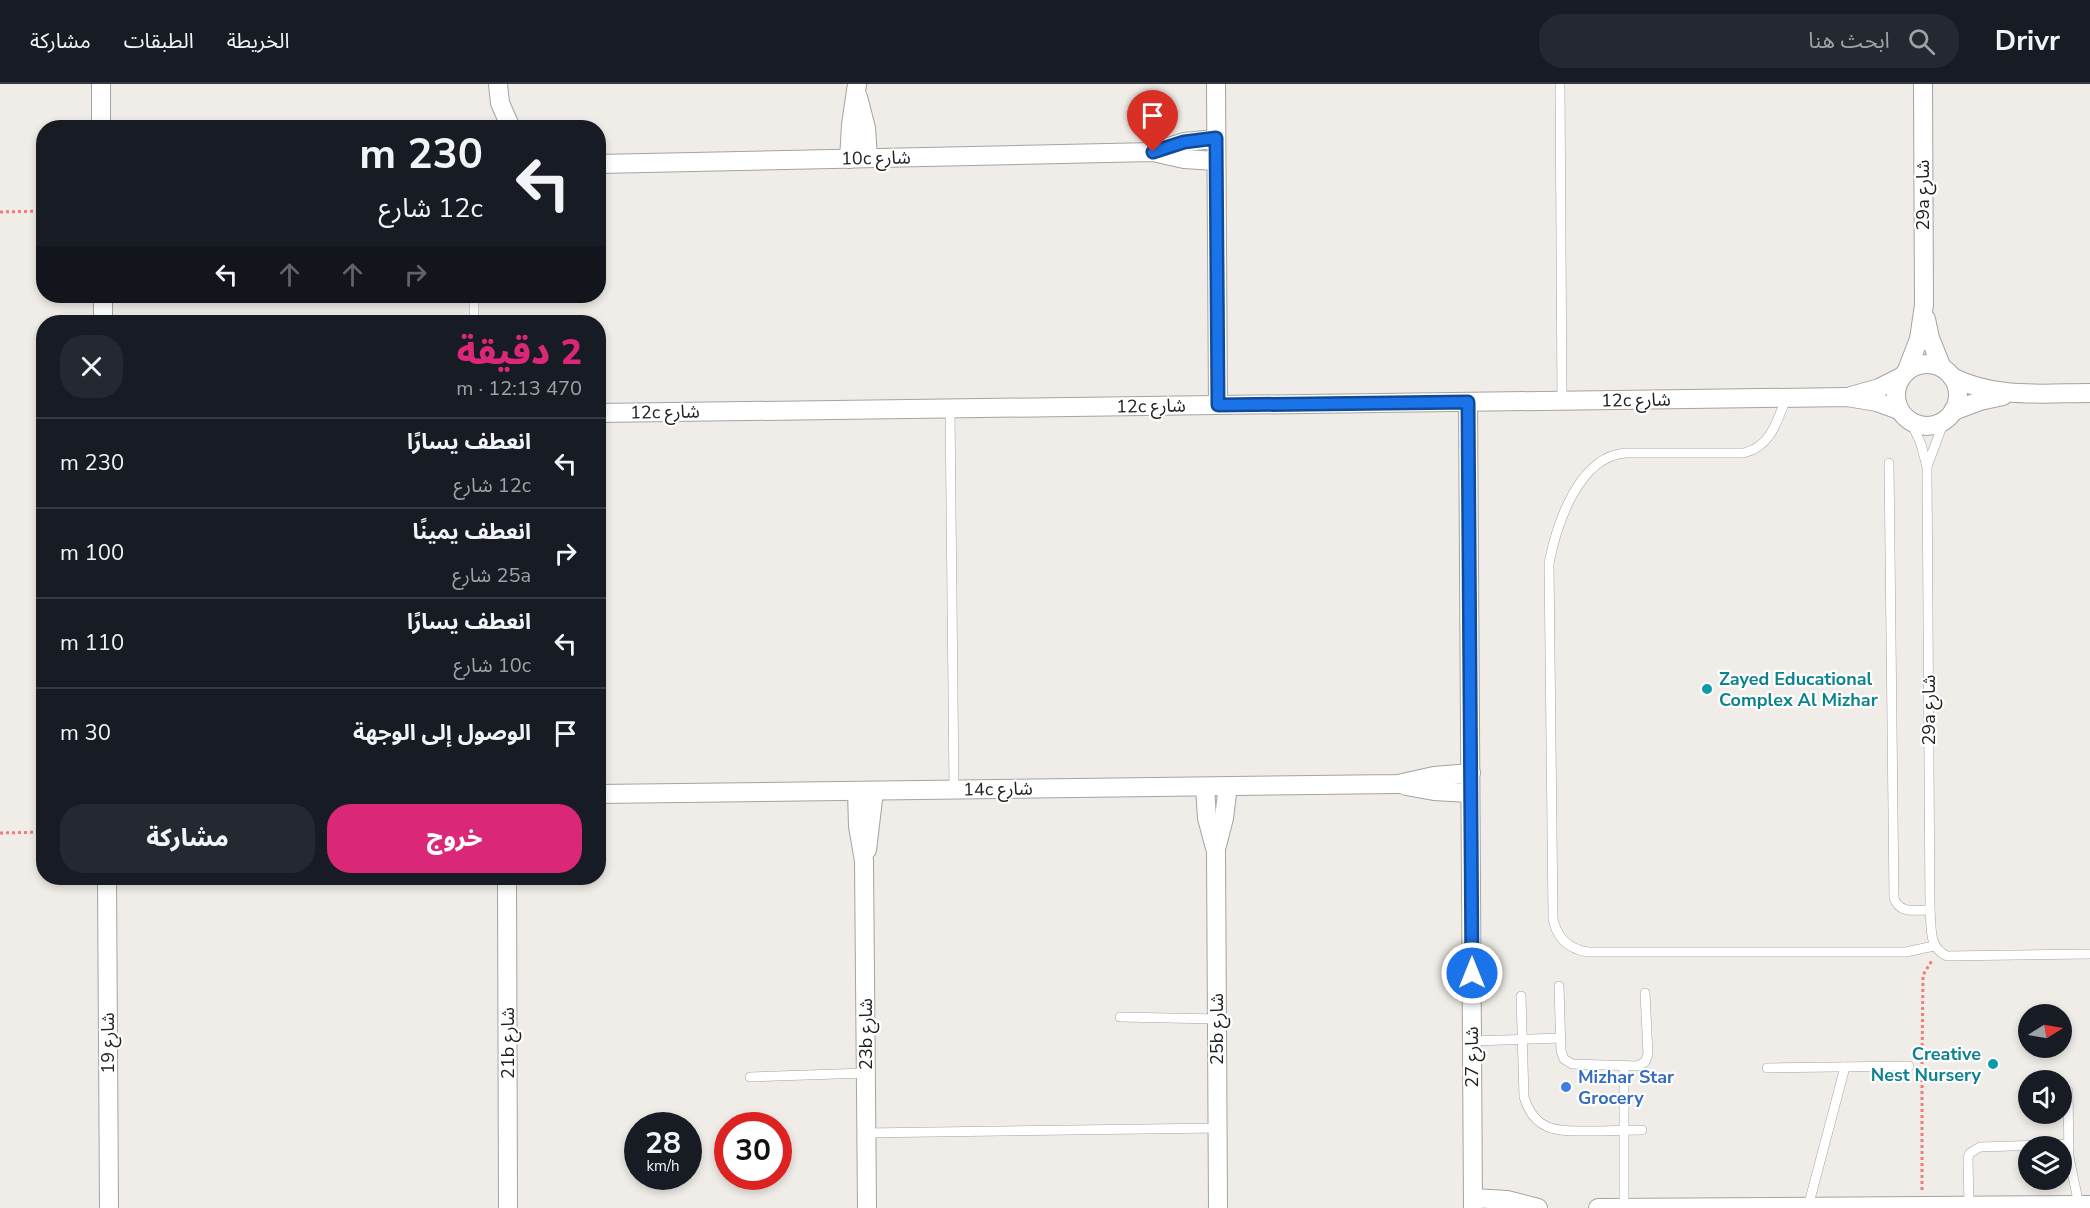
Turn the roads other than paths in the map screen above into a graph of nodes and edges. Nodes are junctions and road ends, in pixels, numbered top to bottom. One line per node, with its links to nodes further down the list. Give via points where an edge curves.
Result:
1 (101, 84): 7 (street)
2 (1216, 84): 10 (street)
3 (1560, 84): 23 (lane)
4 (1923, 84): 16 (street, 29a شارع)
5 (498, 88): 8 (street); 9 (street)
6 (857, 88): 12 (street); 13 (street)
7 (101, 120)
8 (496, 120)
9 (507, 120)
10 (1216, 138): 11 (street, 10c شارع, via 1184,142); 14 (street)
11 (1153, 152): 12 (street, 10c شارع); 14 (street, 10c شارع)
12 (868, 158): 13 (street, 10c شارع)
13 (849, 159): 15 (street, 10c شارع)
14 (1216, 161): 25 (street)
15 (606, 164)
16 (1924, 305): 17 (street, 29a شارع, via 1930,338); 18 (street, 29a شارع, via 1919,339)
17 (1947, 372): 18 (street, via 1924,363); 20 (street, via 1980,388); 29 (street, via 1958,394)
18 (1904, 373): 21 (street, 12c شارع, via 1879,388); 28 (street, via 1895,393)
19 (2090, 393): 20 (street)
20 (2017, 394): 29 (street, via 1980,401)
21 (1846, 397): 22 (street, 12c شارع); 28 (street, 12c شارع, via 1877,402)
22 (1786, 398): 23 (street, 12c شارع); 44 (lane, via 1770,436 1752,451 1609,456 1581,483 1560,521 1549,563 1555,929 1572,948 1588,952)
23 (1562, 401): 24 (street, 12c شارع)
24 (1468, 402): 25 (street, 12c شارع); 32 (street, شارع 27)
25 (1218, 405): 26 (street, 12c شارع)
26 (950, 409): 27 (street, 12c شارع); 36 (lane)
27 (606, 413)
28 (1905, 416): 29 (street, via 1931,426); 31 (lane, 29a شارع, via 1921,444)
29 (1949, 416): 31 (lane, 29a شارع)
30 (1889, 463): 43 (lane, via 1894,898 1906,910)
31 (1927, 466): 43 (lane, 29a شارع)
32 (1471, 773): 33 (street, 14c شارع); 38 (street, شارع 27)
33 (1398, 784): 34 (street, 14c شارع); 38 (street, 14c شارع)
34 (1228, 786): 35 (street, 14c شارع); 40 (street, 25b شارع)
35 (1205, 787): 36 (street, 14c شارع); 40 (street, 25b شارع, via 1207,818)
36 (954, 789): 37 (street, 14c شارع)
37 (865, 791): 39 (street, 14c شارع); 58 (street, 23b شارع, via 858,826 864,861)
38 (1470, 793): 53 (street, شارع 27)
39 (606, 794)
40 (1216, 849): 50 (street, 25b شارع)
41 (107, 885): 72 (street, شارع 19)
42 (507, 885): 73 (street, 21b شارع)
43 (1930, 910): 44 (lane, 29a شارع)
44 (1937, 949): 45 (lane, via 1947,956)
45 (2090, 954)
46 (1559, 986): 51 (lane)
47 (1645, 993): 54 (lane, via 1647,1058 1638,1066)
48 (1521, 996): 52 (lane)
49 (1120, 1017): 50 (lane)
50 (1217, 1019): 60 (street, 25b شارع)
51 (1560, 1038): 52 (lane); 54 (lane, via 1562,1056 1568,1062)
52 (1522, 1039): 53 (lane); 62 (lane, via 1524,1097 1536,1120 1559,1131)
53 (1472, 1041): 66 (street, شارع 27)
54 (1624, 1065): 62 (lane)
55 (1910, 1066): 56 (lane)
56 (1845, 1067): 57 (lane); 69 (lane)
57 (1767, 1068)
58 (866, 1073): 59 (lane); 63 (street, 23b شارع)
59 (750, 1077)
60 (1218, 1128): 63 (lane); 75 (street, 25b شارع)
61 (1642, 1130): 62 (lane)
62 (1624, 1131): 78 (lane)
63 (866, 1133): 74 (street, 23b شارع)
64 (2018, 1146): 68 (lane, via 1975,1149 1968,1158)
65 (2072, 1175): 67 (lane)
66 (1473, 1203): 76 (street, via 1507,1200)
67 (2084, 1205): 68 (street)
68 (1969, 1206): 71 (street)
69 (1808, 1207): 70 (street); 79 (street)
70 (1892, 1207): 71 (street)
71 (1917, 1207)
72 (105, 1208)
73 (508, 1208)
74 (867, 1208)
75 (1218, 1208)
76 (1538, 1208)
77 (1598, 1208): 78 (street)
78 (1624, 1208): 79 (street)
79 (1754, 1208)

